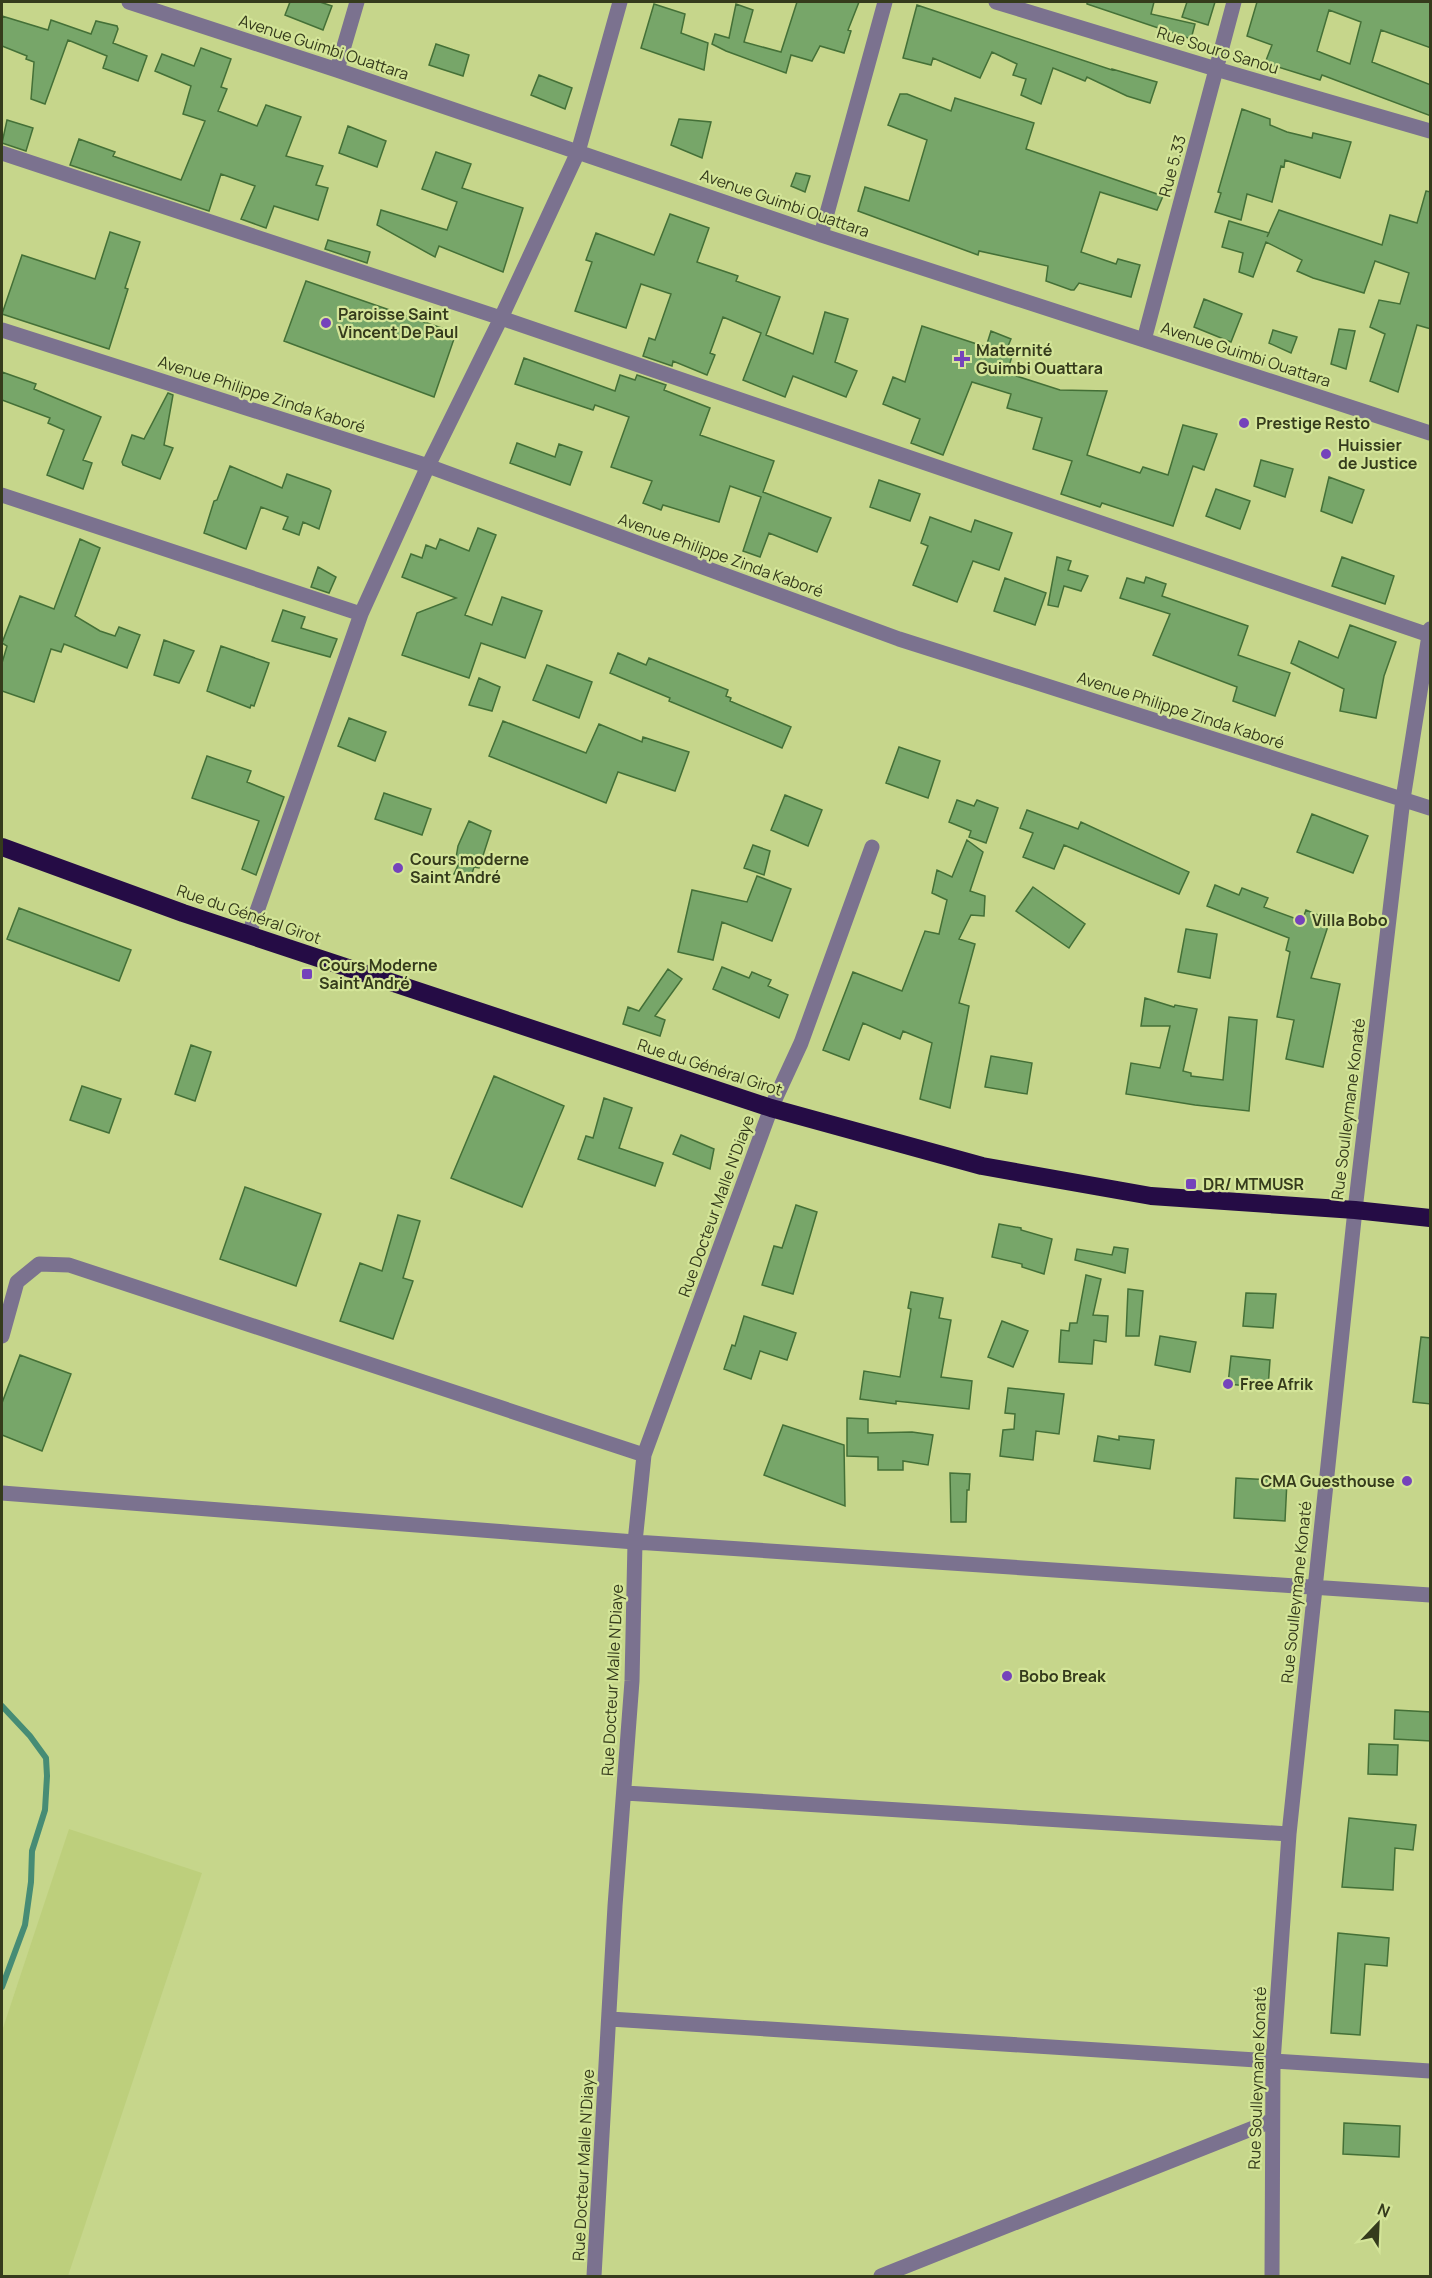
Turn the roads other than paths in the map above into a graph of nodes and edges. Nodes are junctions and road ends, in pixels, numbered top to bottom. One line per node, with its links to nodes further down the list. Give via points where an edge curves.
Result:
1 (129, 2): 8 (street, Avenue Guimbi Ouattara)
2 (357, 2): 8 (street)
3 (620, 2): 10 (street)
4 (885, 2): 12 (street)
5 (996, 2): 7 (street, Rue Souro Sanou)
6 (1234, 2): 7 (street, Rue 5.33)
7 (1216, 69): 9 (street, Rue Souro Sanou); 15 (street, Rue 5.33)
8 (338, 70): 10 (street, Avenue Guimbi Ouattara)
9 (1431, 131)
10 (578, 152): 12 (street, Avenue Guimbi Ouattara); 13 (street)
11 (2, 153): 13 (street)
12 (821, 235): 15 (street, Avenue Guimbi Ouattara)
13 (501, 318): 17 (street); 20 (street)
14 (2, 330): 17 (street, Avenue Philippe Zinda Kaboré)
15 (1144, 340): 16 (street, Avenue Guimbi Ouattara)
16 (1431, 433)
17 (428, 466): 19 (street); 21 (street, Avenue Philippe Zinda Kaboré, via 899,639)
18 (2, 495): 19 (street)
19 (361, 614): 25 (street)
20 (1430, 632): 21 (street, Rue Soulleymane Konaté)
21 (1403, 799): 22 (street, Avenue Philippe Zinda Kaboré); 27 (street, Rue Soulleymane Konaté)
22 (1431, 808)
23 (2, 847): 25 (highway, Rue du Général Girot)
24 (872, 847): 26 (street, Rue Docteur Malle N'Diaye, via 801,1043)
25 (249, 934): 26 (highway, Rue du Général Girot)
26 (771, 1108): 27 (highway, Rue du Général Girot, via 982,1166 1075,1184 1151,1196); 30 (street, Rue Docteur Malle N'Diaye)
27 (1354, 1210): 28 (highway, Rue du Général Girot); 33 (street, Rue Soulleymane Konaté)
28 (1431, 1218)
29 (2, 1336): 30 (street, via 17,1282 39,1264 69,1265)
30 (644, 1455): 32 (street, Rue Docteur Malle N'Diaye)
31 (2, 1493): 32 (street)
32 (636, 1542): 33 (street); 35 (street, Rue Docteur Malle N'Diaye)
33 (1314, 1586): 34 (street); 36 (street, Rue Soulleymane Konaté)
34 (1431, 1595)
35 (625, 1792): 36 (street); 37 (street, Rue Docteur Malle N'Diaye)
36 (1289, 1834): 38 (street, Rue Soulleymane Konaté)
37 (610, 2019): 38 (street); 41 (street, Rue Docteur Malle N'Diaye)
38 (1273, 2062): 39 (street); 40 (street, Rue Soulleymane Konaté)
39 (1431, 2071)
40 (1272, 2121): 42 (street); 43 (street, Rue Soulleymane Konaté)
41 (594, 2277)
42 (881, 2277)
43 (1272, 2277)

